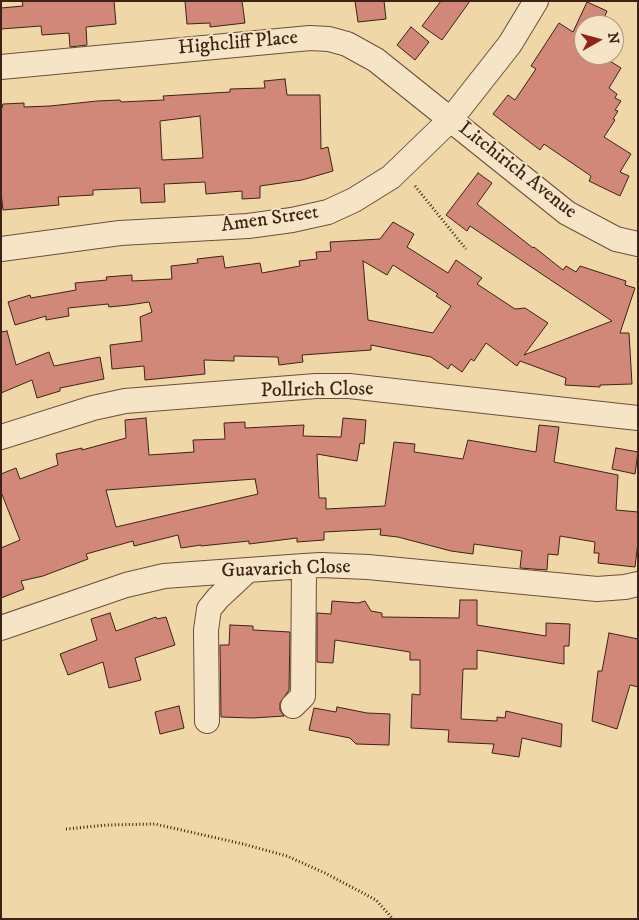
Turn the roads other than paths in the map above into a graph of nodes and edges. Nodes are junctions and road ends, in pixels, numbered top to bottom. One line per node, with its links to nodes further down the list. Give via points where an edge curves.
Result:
1 (536, 1): 3 (street, Amen Street, via 510,44)
2 (1, 67): 3 (street, Highcliff Place, via 310,38 329,39 347,44 376,60)
3 (451, 119): 4 (street, Litchirich Avenue, via 567,213 616,239); 5 (street, Amen Street, via 391,177 328,212 248,226 120,234)
4 (638, 244)
5 (1, 249)
6 (638, 418): 7 (street, Pollrich Close, via 349,386 316,386 125,401)
7 (1, 437)
8 (304, 566): 9 (street, Guavarich Close); 10 (street, Guavarich Close, via 368,567 597,589); 12 (street, via 303,696)
9 (247, 570): 11 (street, Guavarich Close, via 164,576 126,585); 13 (street, via 209,609 206,630)
10 (638, 584)
11 (1, 628)
12 (293, 706)
13 (207, 721)

